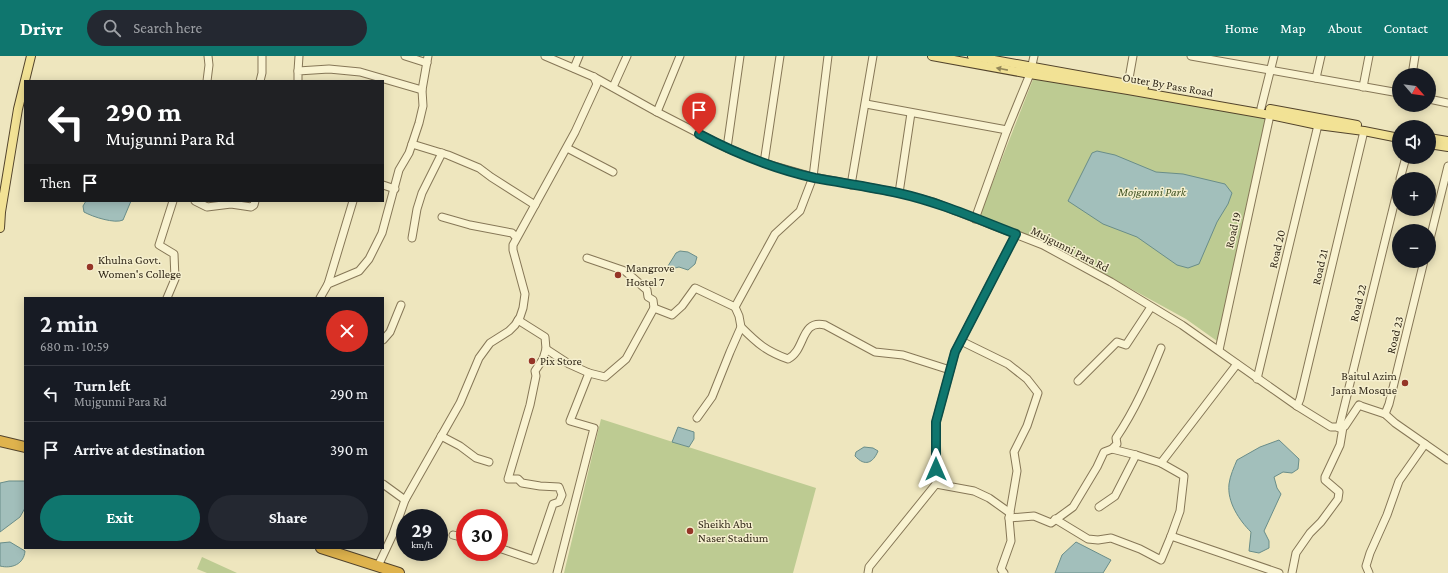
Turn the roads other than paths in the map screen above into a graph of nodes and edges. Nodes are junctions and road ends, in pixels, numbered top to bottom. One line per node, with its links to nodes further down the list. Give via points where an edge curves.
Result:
1 (26, 56): 72 (main road)
2 (31, 56): 33 (main road)
3 (208, 56): 34 (street)
4 (262, 56): 35 (street)
5 (299, 56): 29 (street)
6 (405, 56): 24 (street)
7 (545, 56): 26 (street, Mujgunni Para Rd)
8 (579, 56): 26 (street)
9 (628, 56): 38 (street)
10 (680, 56): 48 (street)
11 (740, 56): 62 (street)
12 (780, 56): 64 (street)
13 (828, 56): 67 (street)
14 (874, 56): 45 (street)
15 (932, 56): 30 (main road, Outer By Pass Road, one-way to 15)
16 (972, 56): 30 (main road, Outer By Pass Road)
17 (1034, 56): 30 (street)
18 (1133, 56): 37 (street)
19 (1191, 56): 25 (street)
20 (1274, 56): 28 (street)
21 (1321, 56): 32 (street)
22 (1369, 56): 39 (street)
23 (1415, 56): 27 (street)
24 (428, 59): 40 (street)
25 (1226, 59): 28 (street)
26 (574, 68): 31 (street, Mujgunni Para Rd)
27 (1413, 68)
28 (1271, 70): 32 (street); 46 (street)
29 (298, 71): 36 (street); 40 (street, via 329,69 360,72)
30 (1030, 71): 37 (main road, Outer By Pass Road); 50 (main road, Outer By Pass Road); 52 (street)
31 (594, 77): 38 (street, Mujgunni Para Rd); 61 (street, via 597,84)
32 (1316, 78): 39 (street)
33 (27, 80)
34 (207, 80)
35 (260, 80)
36 (298, 80)
37 (1128, 84): 46 (main road, Outer By Pass Road)
38 (613, 87): 48 (street, Mujgunni Para Rd)
39 (1363, 87): 41 (street)
40 (422, 90): 58 (street, via 423,106)
41 (1392, 92)
42 (24, 98): 47 (main road)
43 (1436, 100): 44 (street)
44 (1448, 103)
45 (866, 104): 49 (street); 68 (street)
46 (1261, 108): 54 (main road, Outer By Pass Road)
47 (22, 110): 82 (main road)
48 (656, 112): 62 (street, Mujgunni Para Rd)
49 (912, 113): 52 (street); 71 (street)
50 (1270, 114): 51 (main road, Outer By Pass Road); 101 (street, Road 19)
51 (1318, 125): 53 (main road, Outer By Pass Road); 105 (street, Road 20)
52 (1007, 130): 80 (street)
53 (1364, 131): 55 (main road, Outer By Pass Road); 107 (street, Road 21)
54 (1392, 132)
55 (1392, 137)
56 (1436, 139): 57 (main road)
57 (1448, 141)
58 (412, 144): 63 (street); 70 (street, via 399,170)
59 (1436, 145): 60 (main road)
60 (1448, 147)
61 (567, 148): 66 (street); 77 (street)
62 (727, 148): 64 (street, Mujgunni Para Rd)
63 (442, 153): 77 (street, via 479,168); 85 (street, via 422,193)
64 (764, 163): 67 (street, Mujgunni Para Rd)
65 (1448, 166): 81 (street)
66 (613, 172)
67 (813, 177): 68 (street, Mujgunni Para Rd); 92 (street, via 800,211 775,234)
68 (851, 185): 71 (street, Mujgunni Para Rd)
69 (384, 186): 70 (street)
70 (395, 189): 88 (street, via 382,233 369,259 359,270)
71 (899, 193): 80 (street, Mujgunni Para Rd, via 933,202)
72 (0, 194)
73 (173, 202): 89 (street, via 159,245 174,254 175,278)
74 (197, 202): 75 (street, via 207,206 232,204 251,207)
75 (255, 202)
76 (353, 202): 88 (street)
77 (535, 205): 84 (street)
78 (1392, 213): 110 (street, Road 22)
79 (442, 217): 84 (street, via 512,233)
80 (976, 219): 83 (street, Mujgunni Para Rd)
81 (1434, 224)
82 (0, 228)
83 (1016, 234): 93 (street, Mujgunni Para Rd, via 1061,254); 98 (street)
84 (516, 237): 95 (street, via 513,250 525,301)
85 (412, 238)
86 (587, 258): 94 (street, via 625,271 647,290)
87 (1422, 268): 108 (street, Road 23)
88 (328, 284): 90 (street)
89 (167, 297)
90 (321, 297)
91 (401, 305): 97 (street, via 390,332)
92 (735, 306): 94 (street, via 695,288 672,315); 96 (street)
93 (1151, 307): 101 (street, Mujgunni Para Rd); 106 (street, via 1126,345 1117,342)
94 (654, 308): 104 (street, via 626,359 605,377)
95 (518, 320): 100 (street, via 545,336); 111 (street, via 509,331 490,343 479,358 460,403)
96 (742, 327): 103 (street, via 763,348 788,359 798,350 807,329 818,324 825,325 875,352 903,355); 109 (street, via 712,398)
97 (384, 339)
98 (961, 341): 103 (street); 124 (street, via 1008,364 1027,379 1038,393 1027,426 1014,452 1017,471)
99 (1160, 348): 115 (street, via 1144,389 1116,438 1117,444)
100 (546, 349): 104 (street); 130 (street, via 535,371 530,405 508,479 559,487 562,495 559,502 553,504 534,560)
101 (1219, 350): 102 (street, Mujgunni Para Rd)
102 (1237, 364): 105 (street, Mujgunni Para Rd); 119 (street)
103 (950, 370): 120 (street, via 936,422)
104 (589, 373): 133 (street, via 570,421 594,428)
105 (1257, 379): 107 (street, Mujgunni Para Rd)
106 (1078, 381)
107 (1297, 406): 110 (street, Mujgunni Para Rd, via 1331,427)
108 (1385, 414): 110 (street, via 1359,406); 113 (street)
109 (697, 418)
110 (1341, 428): 137 (street, Road 22, via 1340,445 1325,477 1325,480 1339,492 1338,499 1296,553)
111 (441, 436): 118 (street, via 476,458); 122 (street)
112 (0, 441): 114 (highway)
113 (1425, 444): 117 (street); 138 (street, via 1399,481 1370,553 1366,566)
114 (24, 447)
115 (1112, 449): 116 (street); 125 (street, via 1104,452 1073,507)
116 (1136, 455): 119 (street); 123 (street, via 1115,496)
117 (1448, 460)
118 (489, 462)
119 (1161, 463): 128 (street, via 1184,476 1180,511)
120 (936, 484): 124 (street, via 974,490 989,498); 134 (street, via 869,567)
121 (384, 485): 122 (street)
122 (405, 500): 131 (street)
123 (1099, 507)
124 (1009, 516): 125 (street, via 1034,516 1051,523); 135 (street, via 1011,541 1001,569)
125 (1056, 519): 128 (street, via 1088,539 1111,538 1161,560)
126 (453, 535): 127 (street)
127 (456, 536)
128 (1172, 536): 136 (street)
129 (324, 549): 131 (highway)
130 (508, 551)
131 (376, 570): 132 (highway)
132 (399, 573)
133 (558, 573)
134 (868, 573)
135 (1004, 573)
136 (1279, 573)
137 (1292, 573)
138 (1369, 573)

